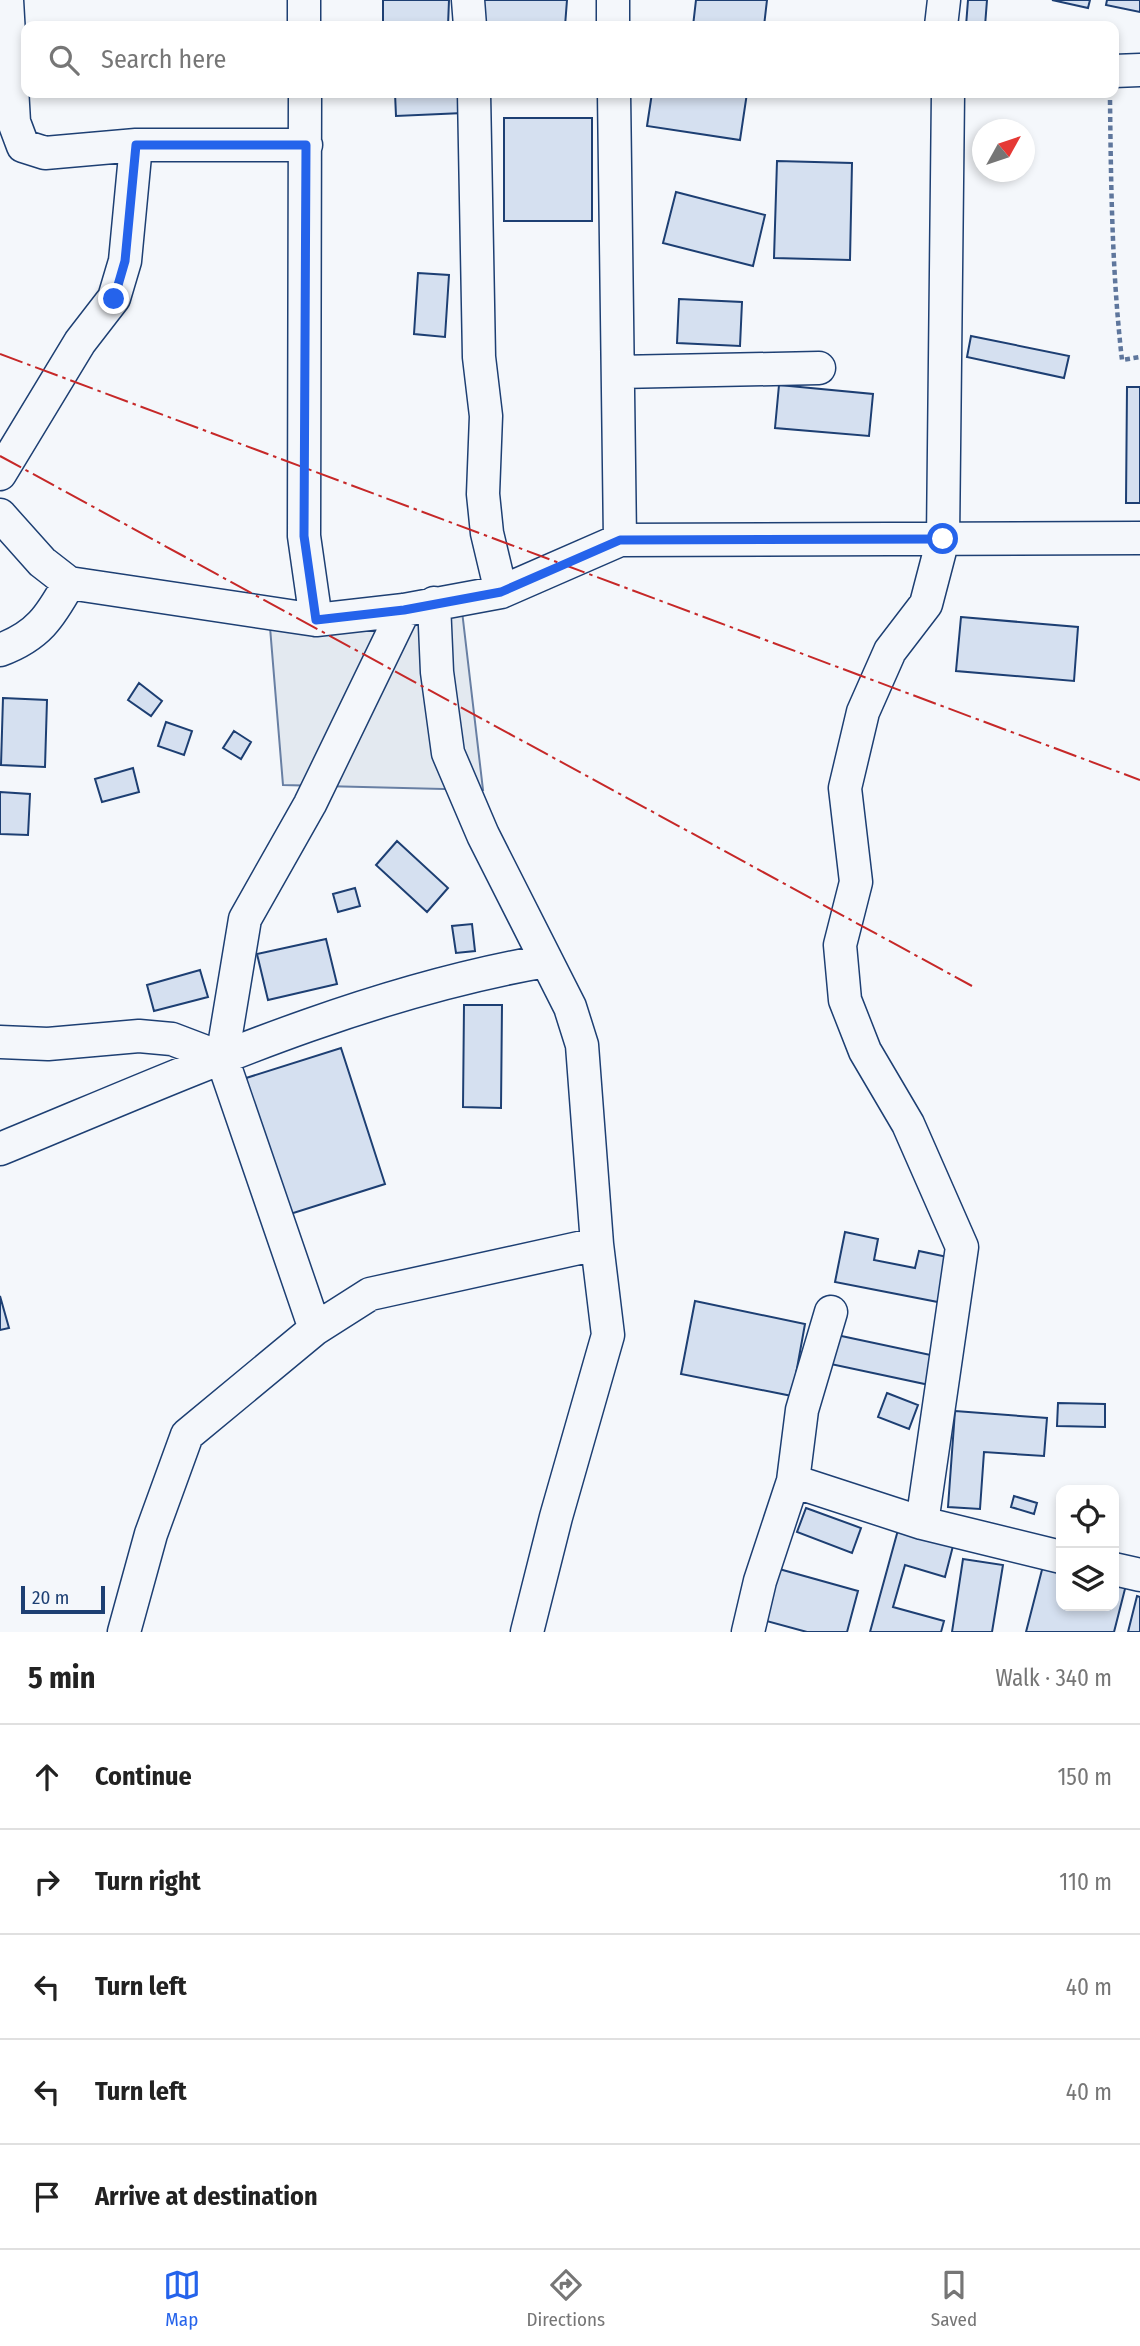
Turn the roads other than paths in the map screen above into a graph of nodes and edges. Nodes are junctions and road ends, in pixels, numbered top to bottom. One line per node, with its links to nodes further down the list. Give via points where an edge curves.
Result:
1 (7, 0): 16 (street, via 14,122 23,146 44,153)
2 (304, 0): 6 (street)
3 (468, 0): 7 (street)
4 (613, 0): 8 (street)
5 (944, 0): 9 (street)
6 (304, 21)
7 (470, 21)
8 (613, 21)
9 (942, 21)
10 (1140, 70): 11 (street)
11 (1119, 71)
12 (305, 98): 17 (street)
13 (474, 98): 26 (street, via 480,357 486,416 483,494)
14 (614, 98): 19 (street)
15 (948, 98): 23 (street)
16 (136, 145): 17 (street); 20 (street, via 125,261 114,299 80,342)
17 (306, 145): 28 (street, via 304,536)
18 (819, 368): 19 (street)
19 (618, 372): 24 (street)
20 (0, 474)
21 (0, 515): 25 (street, via 42,562)
22 (1140, 538): 23 (street)
23 (943, 539): 24 (street); 38 (street, via 926,604 890,651 863,712 845,788 856,882 840,945 845,1000 865,1051 908,1124 962,1247)
24 (620, 540): 26 (street)
25 (69, 583): 28 (street); 29 (street, via 50,617 23,641)
26 (501, 592): 27 (street)
27 (419, 607): 28 (street); 30 (street, via 438,672 448,753); 32 (street, via 245,919)
28 (316, 620)
29 (0, 650)
30 (546, 961): 32 (street, via 323,1018); 34 (street, via 570,1007 582,1045)
31 (0, 1042): 32 (street, via 173,1039)
32 (222, 1058): 33 (street); 36 (street)
33 (0, 1149)
34 (597, 1244): 36 (street, via 370,1294); 43 (street, via 608,1335)
35 (831, 1312): 37 (street, via 803,1410)
36 (315, 1329): 42 (street, via 187,1435 151,1534)
37 (793, 1481): 38 (street); 44 (street)
38 (922, 1523): 39 (street)
39 (1056, 1556)
40 (1119, 1570): 41 (street)
41 (1140, 1575)
42 (124, 1632)
43 (527, 1632)
44 (748, 1632)

